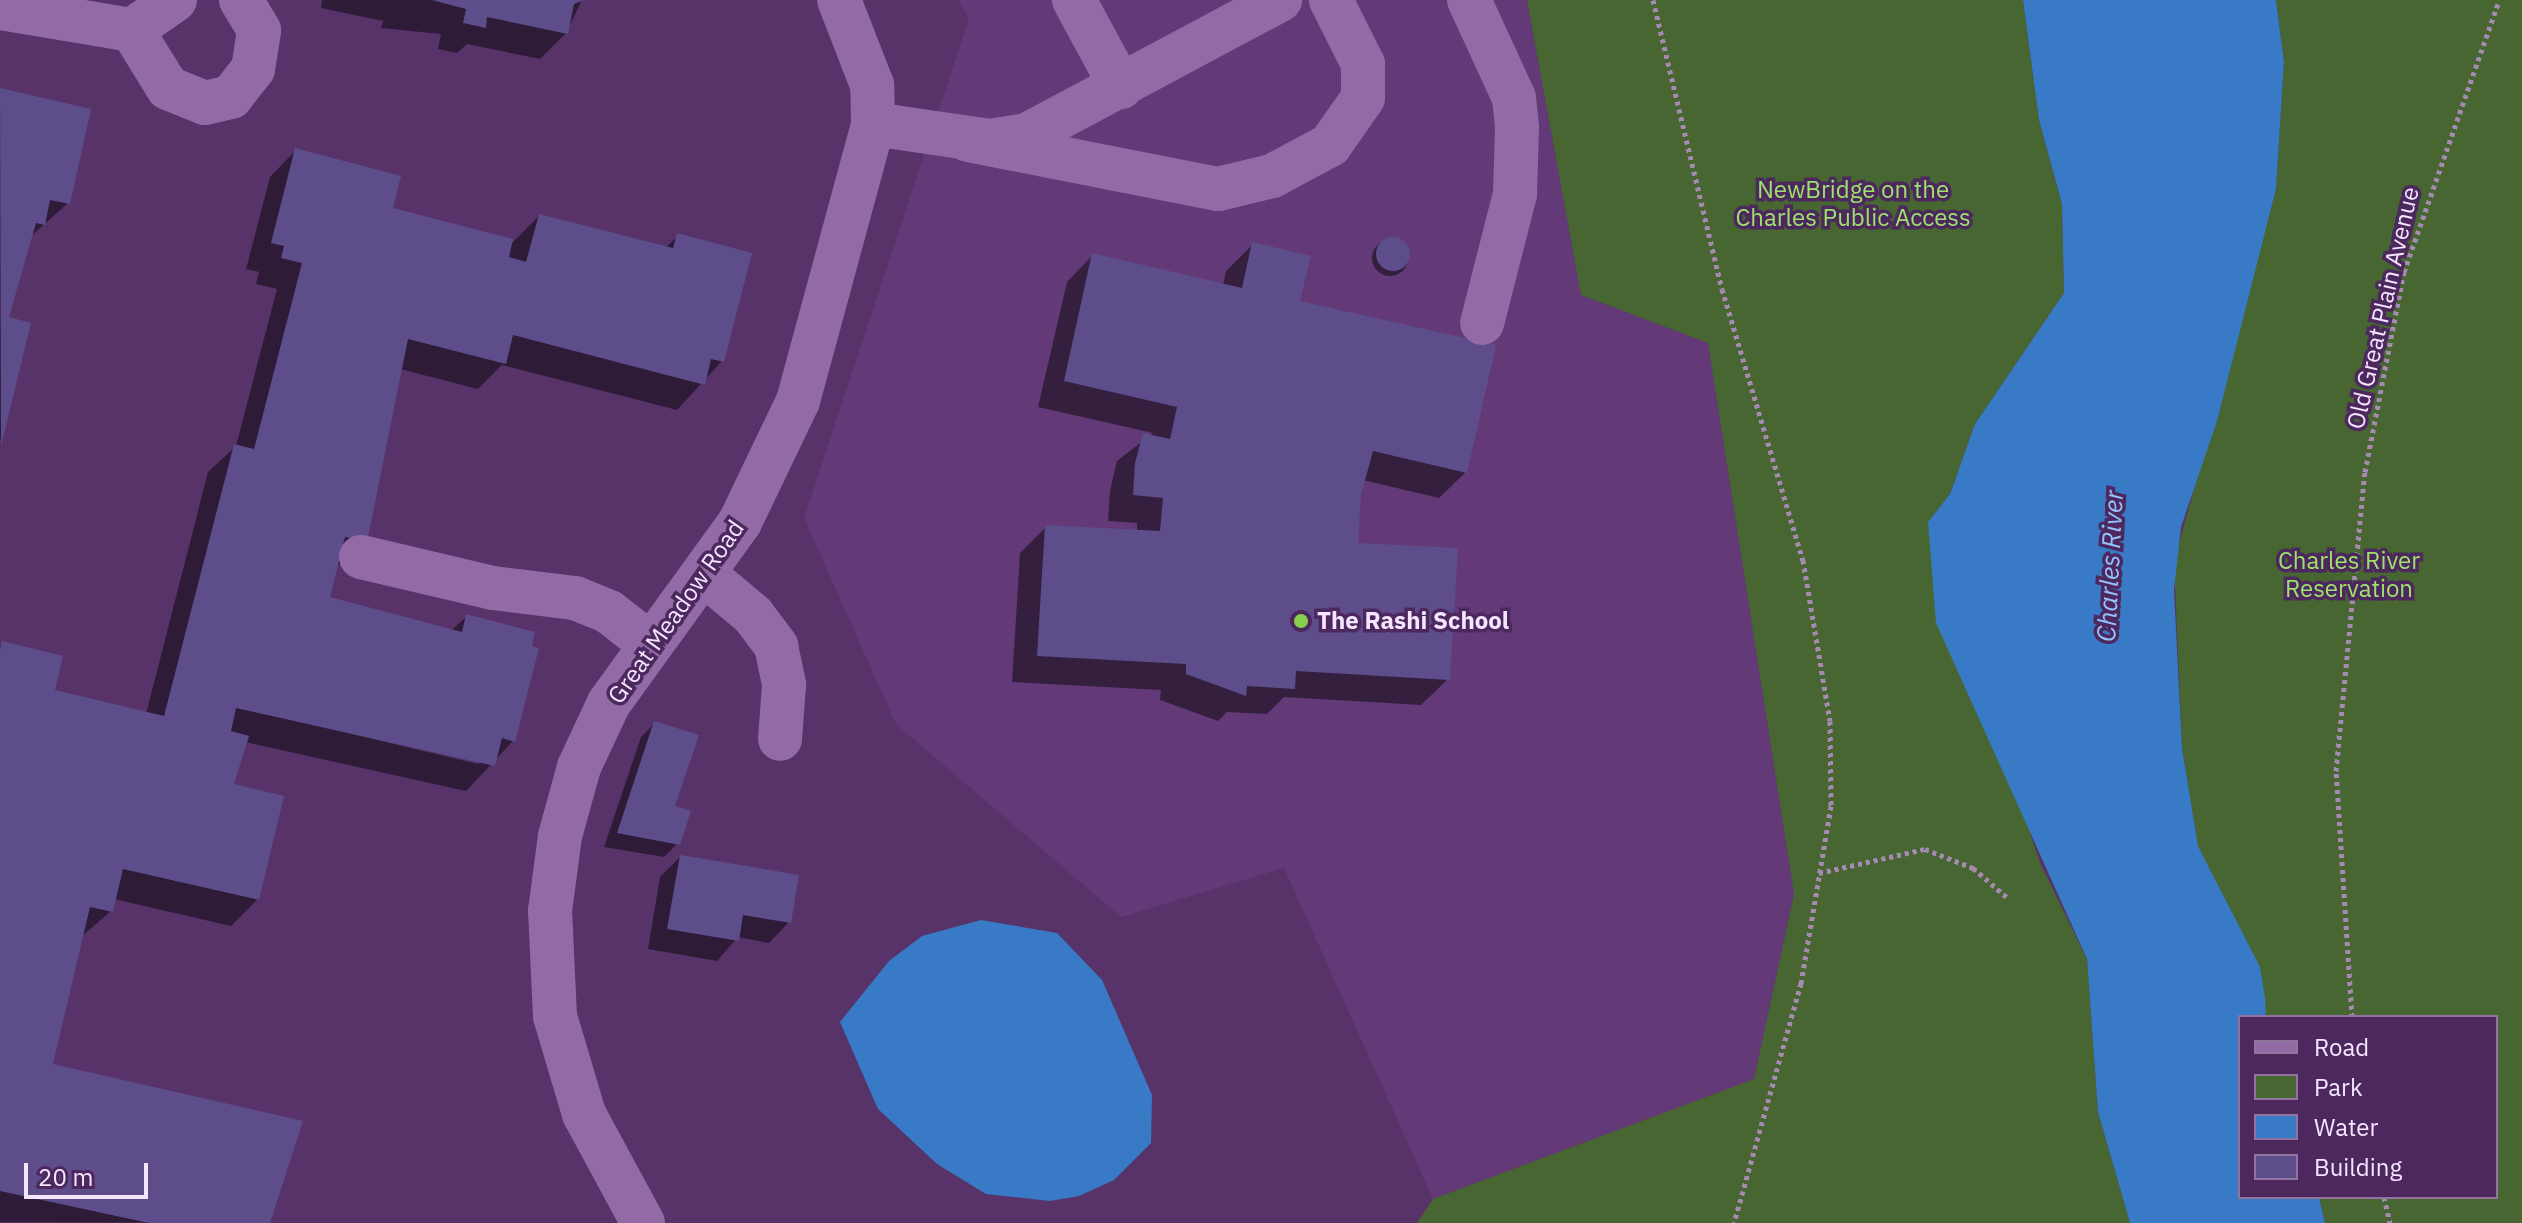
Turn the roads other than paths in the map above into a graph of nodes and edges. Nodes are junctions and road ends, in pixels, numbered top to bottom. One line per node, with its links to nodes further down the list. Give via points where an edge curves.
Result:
1 (175, 0): 9 (street)
2 (241, 0): 9 (street, via 256,21 258,48 249,79 222,101 197,103 174,93)
3 (839, 0): 11 (street, Great Meadow Road, via 872,85)
4 (1074, 0): 10 (street)
5 (1280, 0): 10 (street)
6 (1331, 0): 12 (street, via 1363,64 1363,98 1330,145 1272,176 1218,189)
7 (1469, 0): 13 (street, via 1514,98 1517,128 1515,194)
8 (0, 8): 9 (street)
9 (132, 30)
10 (1121, 87): 12 (street, via 1027,135)
11 (873, 124): 12 (street); 15 (street, Great Meadow Road, via 787,431)
12 (968, 140)
13 (1482, 323)
14 (361, 557): 16 (street, via 493,588 575,598 609,612)
15 (704, 574): 16 (street, Great Meadow Road); 17 (street, via 753,615 776,646 784,685)
16 (649, 643): 18 (street, Great Meadow Road, via 579,767 560,836 549,947 555,1016 572,1080 598,1145)
17 (780, 739)
18 (643, 1223)

